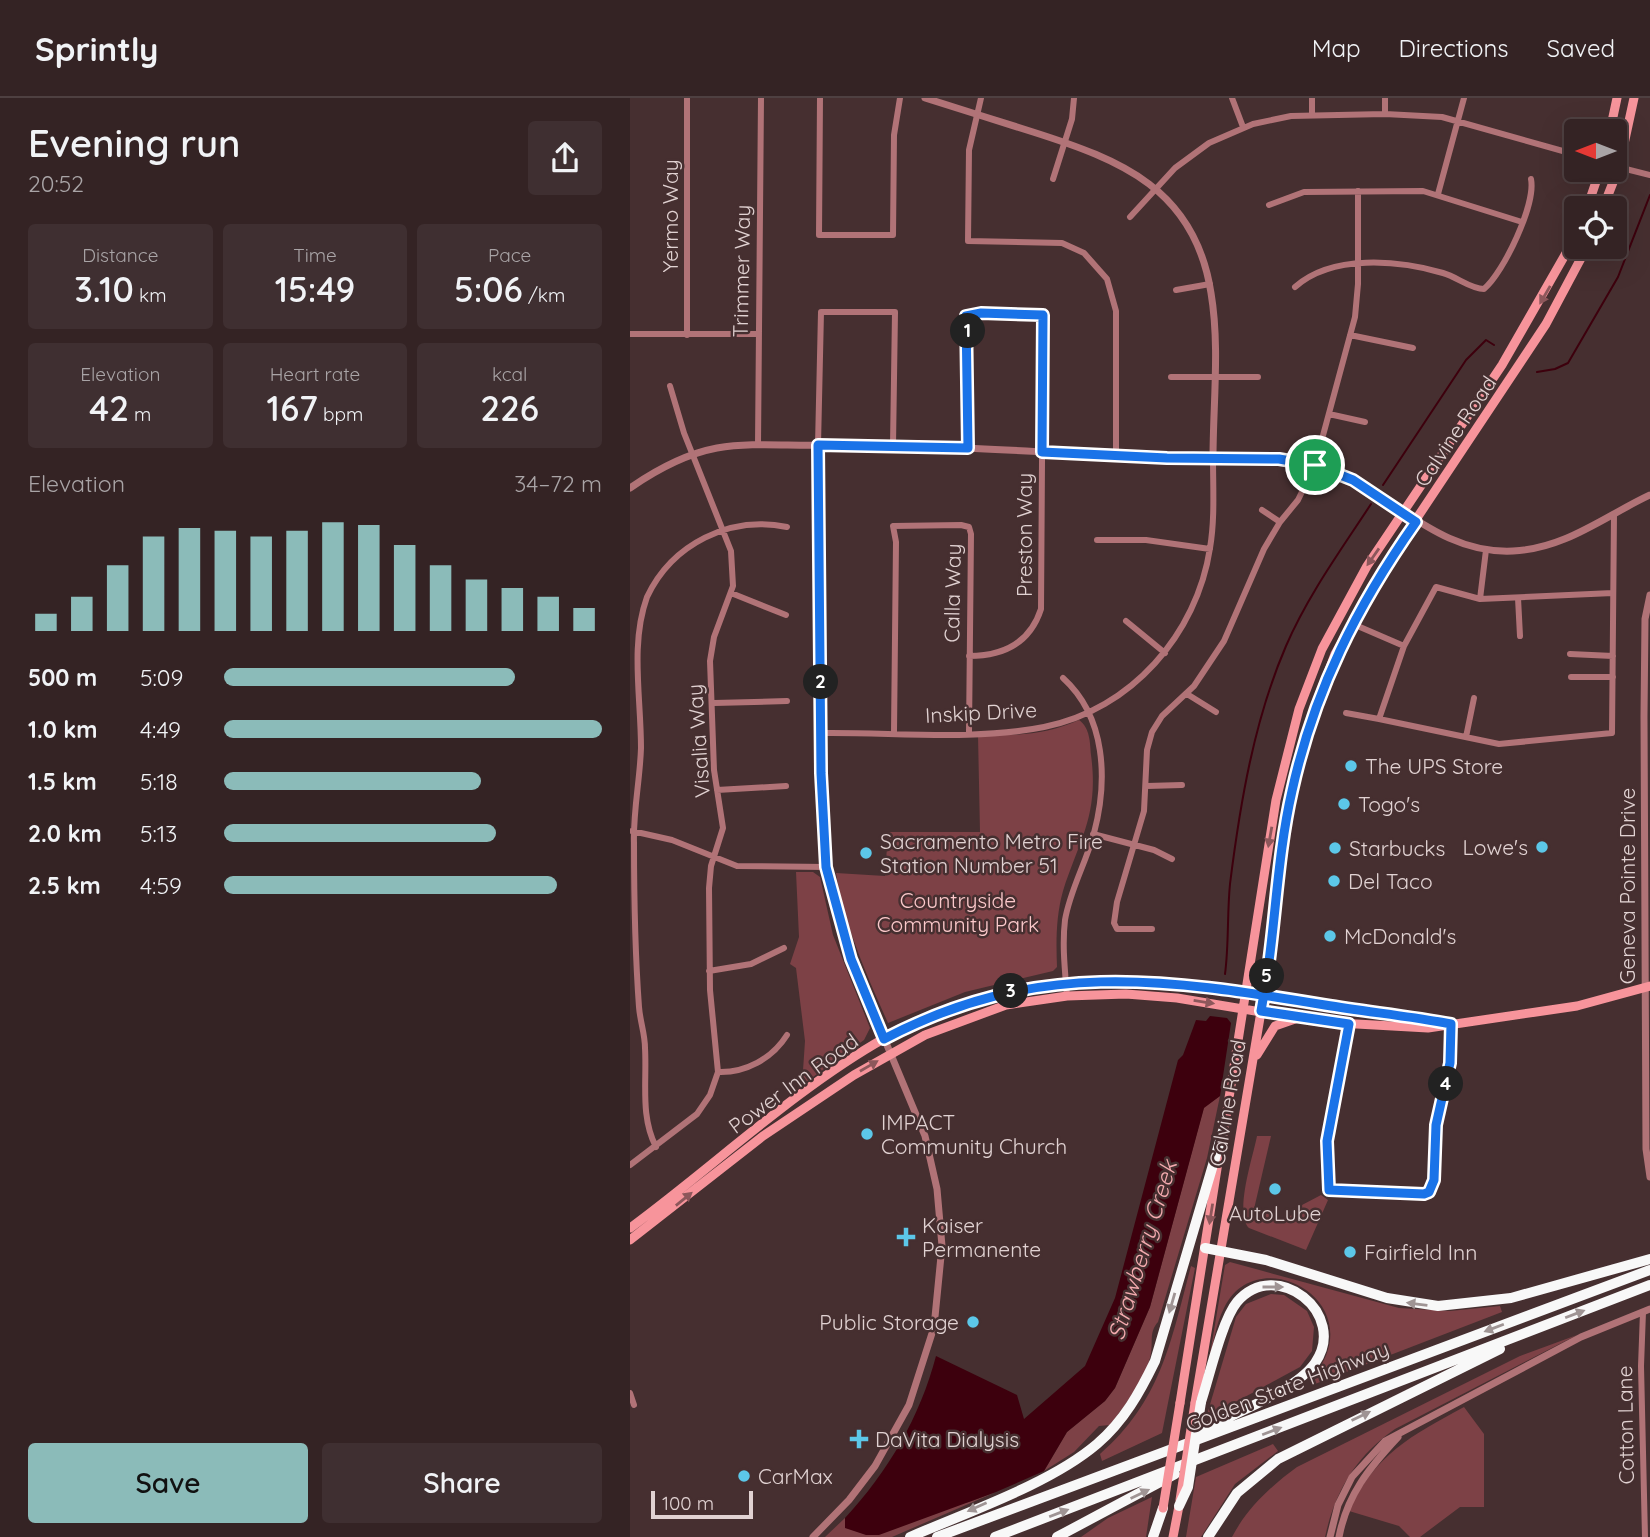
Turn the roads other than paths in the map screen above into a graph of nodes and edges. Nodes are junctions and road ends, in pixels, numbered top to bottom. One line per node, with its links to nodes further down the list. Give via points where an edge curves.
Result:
1 (687, 98): 41 (street, Yermo Way)
2 (761, 98): 40 (street, Trimmer Way)
3 (820, 98): 4 (street, via 819,235 893,235 894,135)
4 (900, 98)
5 (925, 98): 14 (street)
6 (981, 98): 14 (street)
7 (1074, 98): 21 (street)
8 (1232, 98): 20 (street)
9 (1312, 98): 16 (street)
10 (1385, 98): 15 (street)
11 (1464, 98): 18 (street)
12 (1617, 98): 17 (main road)
13 (1634, 98): 19 (main road)
14 (976, 114): 21 (street); 56 (street, via 968,150 968,241 1070,245 1096,263 1110,285 1115,311)
15 (1385, 114): 16 (street); 18 (street)
16 (1312, 115): 20 (street)
17 (1613, 119)
18 (1457, 121): 22 (street); 29 (street)
19 (1628, 122)
20 (1243, 127): 27 (street, via 1191,155)
21 (1065, 142): 25 (street); 27 (street, via 1114,160)
22 (1564, 151)
23 (1628, 170): 24 (street)
24 (1650, 178)
25 (1053, 179)
26 (1531, 179): 32 (street, via 1532,197)
27 (1157, 190): 31 (street); 36 (street, via 1195,241)
28 (1358, 191): 29 (street); 30 (street, via 1304,192); 35 (street)
29 (1438, 194): 32 (street)
30 (1269, 205)
31 (1129, 217)
32 (1522, 222): 35 (street, via 1484,289 1422,268)
33 (1564, 257): 62 (main road, Calvine Road, one-way to 62, via 1502,365)
34 (1581, 259): 65 (main road, Calvine Road, via 1546,324)
35 (1358, 265): 37 (street, via 1324,269); 42 (street)
36 (1210, 284): 38 (street); 44 (street)
37 (1295, 287)
38 (1176, 290)
39 (630, 334): 41 (street)
40 (758, 334): 41 (street); 50 (street, Trimmer Way)
41 (688, 335)
42 (1350, 335): 43 (street); 48 (street)
43 (1413, 348)
44 (1213, 376): 45 (street); 46 (street); 57 (street)
45 (1171, 377)
46 (1258, 377)
47 (670, 386): 55 (street, Visalia Way)
48 (1329, 414): 49 (street); 58 (street)
49 (1365, 422)
50 (758, 444): 51 (street); 55 (street)
51 (818, 445): 52 (street); 52 (street, via 821,312 895,312); 97 (street)
52 (893, 445): 53 (street)
53 (968, 448): 54 (street); 54 (street, Preston Way, via 966,316 1035,313 1043,315 1044,323)
54 (1042, 452): 56 (street); 83 (street, Preston Way, via 1042,601 1038,616 1015,645 990,655)
55 (692, 454): 59 (street); 67 (street, Visalia Way)
56 (1116, 456): 57 (street)
57 (1213, 458): 58 (street, via 1279,459); 69 (street, Inskip Drive)
58 (1315, 465): 62 (street, via 1362,485); 64 (street, via 1298,500)
59 (630, 488)
60 (1650, 495): 63 (street)
61 (1262, 510): 64 (street)
62 (1403, 514): 65 (street); 116 (main road, Calvine Road, one-way to 116, via 1336,622 1299,709 1276,800)
63 (1614, 514): 70 (street, via 1568,539 1539,548); 72 (street)
64 (1280, 522): 88 (street, via 1255,566 1224,641)
65 (1416, 522): 70 (street); 78 (main road, Calvine Road)
66 (787, 527): 67 (street, via 757,524)
67 (723, 530): 71 (street, Visalia Way, via 734,565); 104 (street, via 671,562 640,614 634,650 641,729)
68 (1097, 540): 69 (street, via 1131,539)
69 (1210, 549): 81 (street, Inskip Drive, via 1192,609)
70 (1486, 550): 75 (street)
71 (732, 593): 76 (street); 91 (street, Visalia Way, via 712,645)
72 (1613, 593): 74 (street); 84 (street)
73 (1650, 595): 105 (street, Geneva Pointe Drive, via 1645,619)
74 (1518, 598): 75 (street); 79 (street)
75 (1480, 599): 80 (street, via 1436,587)
76 (786, 615)
77 (1126, 621): 81 (street)
78 (1353, 624): 80 (street); 117 (main road, Calvine Road, via 1335,654 1318,700 1291,793)
79 (1520, 636)
80 (1404, 646): 95 (street)
81 (1165, 653): 92 (street, Inskip Drive, via 1132,686)
82 (1570, 654): 84 (street)
83 (970, 656): 96 (street, Calla Way, via 969,527 893,526); 98 (street, Calla Way)
84 (1613, 656): 86 (street)
85 (1571, 677): 86 (street)
86 (1613, 677): 99 (street, via 1612,733 1500,744)
87 (1063, 678): 92 (street, via 1081,696)
88 (1187, 694): 93 (street); 102 (street, via 1152,732 1146,750)
89 (1474, 698): 99 (street)
90 (787, 701): 91 (street)
91 (714, 703): 103 (street, Visalia Way)
92 (1088, 712): 98 (street, Inskip Drive, via 1046,727); 106 (street, via 1099,738 1102,793)
93 (1216, 712)
94 (1346, 713): 95 (street)
95 (1379, 719): 99 (street)
96 (894, 732): 97 (street, Inskip Drive); 98 (street, Inskip Drive)
97 (822, 733): 110 (street)
98 (969, 733)
99 (1466, 737)
100 (1182, 785): 102 (street)
101 (786, 786): 103 (street)
102 (1147, 786): 107 (street)
103 (717, 790): 108 (street, Visalia Way, via 723,828)
104 (632, 831): 108 (street, via 672,840); 130 (street, via 646,1121)
105 (1647, 833): 115 (street, Geneva Pointe Drive)
106 (1093, 834): 107 (street); 114 (street, via 1065,921)
107 (1136, 845): 109 (street); 111 (street, via 1116,902 1114,923 1125,931)
108 (714, 859): 110 (street, via 752,867); 113 (street, Visalia Way, via 709,880)
109 (1172, 859)
110 (826, 867): 125 (street, via 851,959)
111 (1152, 929)
112 (784, 948): 113 (street, via 751,964)
113 (709, 971): 128 (street, Visalia Way)
114 (1066, 982): 116 (main road, Power Inn Road, via 1138,981); 118 (street); 125 (main road, Power Inn Road, via 992,995)
115 (1648, 987): 123 (main road, Power Inn Road, via 1577,1006); 132 (street, Geneva Pointe Drive, via 1646,1149)
116 (1246, 992): 117 (main road, Power Inn Road); 119 (main road, Calvine Road)
117 (1264, 995): 120 (main road, Calvine Road); 123 (main road, Power Inn Road)
118 (1067, 996): 119 (main road, Power Inn Road, one-way to 119, via 1152,995); 126 (main road, Power Inn Road, via 1006,1005)
119 (1243, 1008): 120 (main road, Power Inn Road); 129 (main road, Calvine Road)
120 (1261, 1011): 121 (main road, Power Inn Road); 127 (main road, Calvine Road)
121 (1296, 1018): 122 (main road, Power Inn Road); 127 (main road, via 1275,1026)
122 (1349, 1024): 123 (main road, Power Inn Road, via 1428,1028); 123 (street, via 1327,1141 1326,1187 1424,1194 1434,1180 1436,1125 1450,1063)
123 (1451, 1024)
124 (787, 1035): 128 (street, via 755,1065)
125 (884, 1039): 126 (street); 133 (main road, Power Inn Road, via 823,1079)
126 (890, 1053): 134 (main road, Power Inn Road, one-way to 126, via 763,1136); 150 (street, via 925,1136 936,1179 942,1247 937,1314 923,1369 897,1430 862,1485)
127 (1251, 1068): 136 (main road, Calvine Road)
128 (718, 1072): 130 (street, Visalia Way, via 702,1108)
129 (1223, 1131): 135 (main road, Calvine Road, one-way to 135); 151 (highway, one-way to 151, via 1155,1361 1121,1420 1070,1464)
130 (656, 1147): 131 (street, Visalia Way)
131 (630, 1165)
132 (1650, 1177)
133 (630, 1228)
134 (630, 1240)
135 (1205, 1248): 136 (highway); 149 (main road, Calvine Road, bridge)
136 (1220, 1250): 137 (highway, one-way to 136, via 1511,1298 1438,1306 1387,1298); 143 (main road, Calvine Road)
137 (1650, 1259)
138 (1650, 1270): 146 (highway, Golden State Highway, one-way to 146)
139 (1650, 1285): 141 (highway, Golden State Highway, one-way to 139)
140 (1647, 1311): 145 (street, via 1581,1337); 161 (street, Cotton Lane, via 1641,1366)
141 (1539, 1328): 147 (highway, Golden State Highway, one-way to 141); 158 (highway, one-way to 141, via 1237,1493 1278,1459)
142 (630, 1394): 144 (street)
143 (1198, 1403): 146 (highway, one-way to 146, via 1231,1312 1247,1293 1268,1286 1290,1288 1315,1307 1324,1336 1321,1352 1308,1371); 148 (highway, bridge, via 1188,1487)
144 (634, 1405)
145 (1404, 1431): 159 (street, via 1385,1441 1357,1469 1338,1505); 160 (street, via 1358,1485)
146 (1158, 1455): 152 (highway, Golden State Highway)
147 (1204, 1457): 153 (highway, Golden State Highway, one-way to 147); 154 (highway, one-way to 147)
148 (1179, 1506): 157 (main road)
149 (1163, 1508): 155 (highway); 156 (main road, Calvine Road)
150 (813, 1537)
151 (910, 1537)
152 (937, 1537)
153 (995, 1537)
154 (1057, 1537)
155 (1153, 1537)
156 (1158, 1537)
157 (1173, 1537)
158 (1208, 1537)
159 (1330, 1537)
160 (1339, 1537)
161 (1645, 1537)

